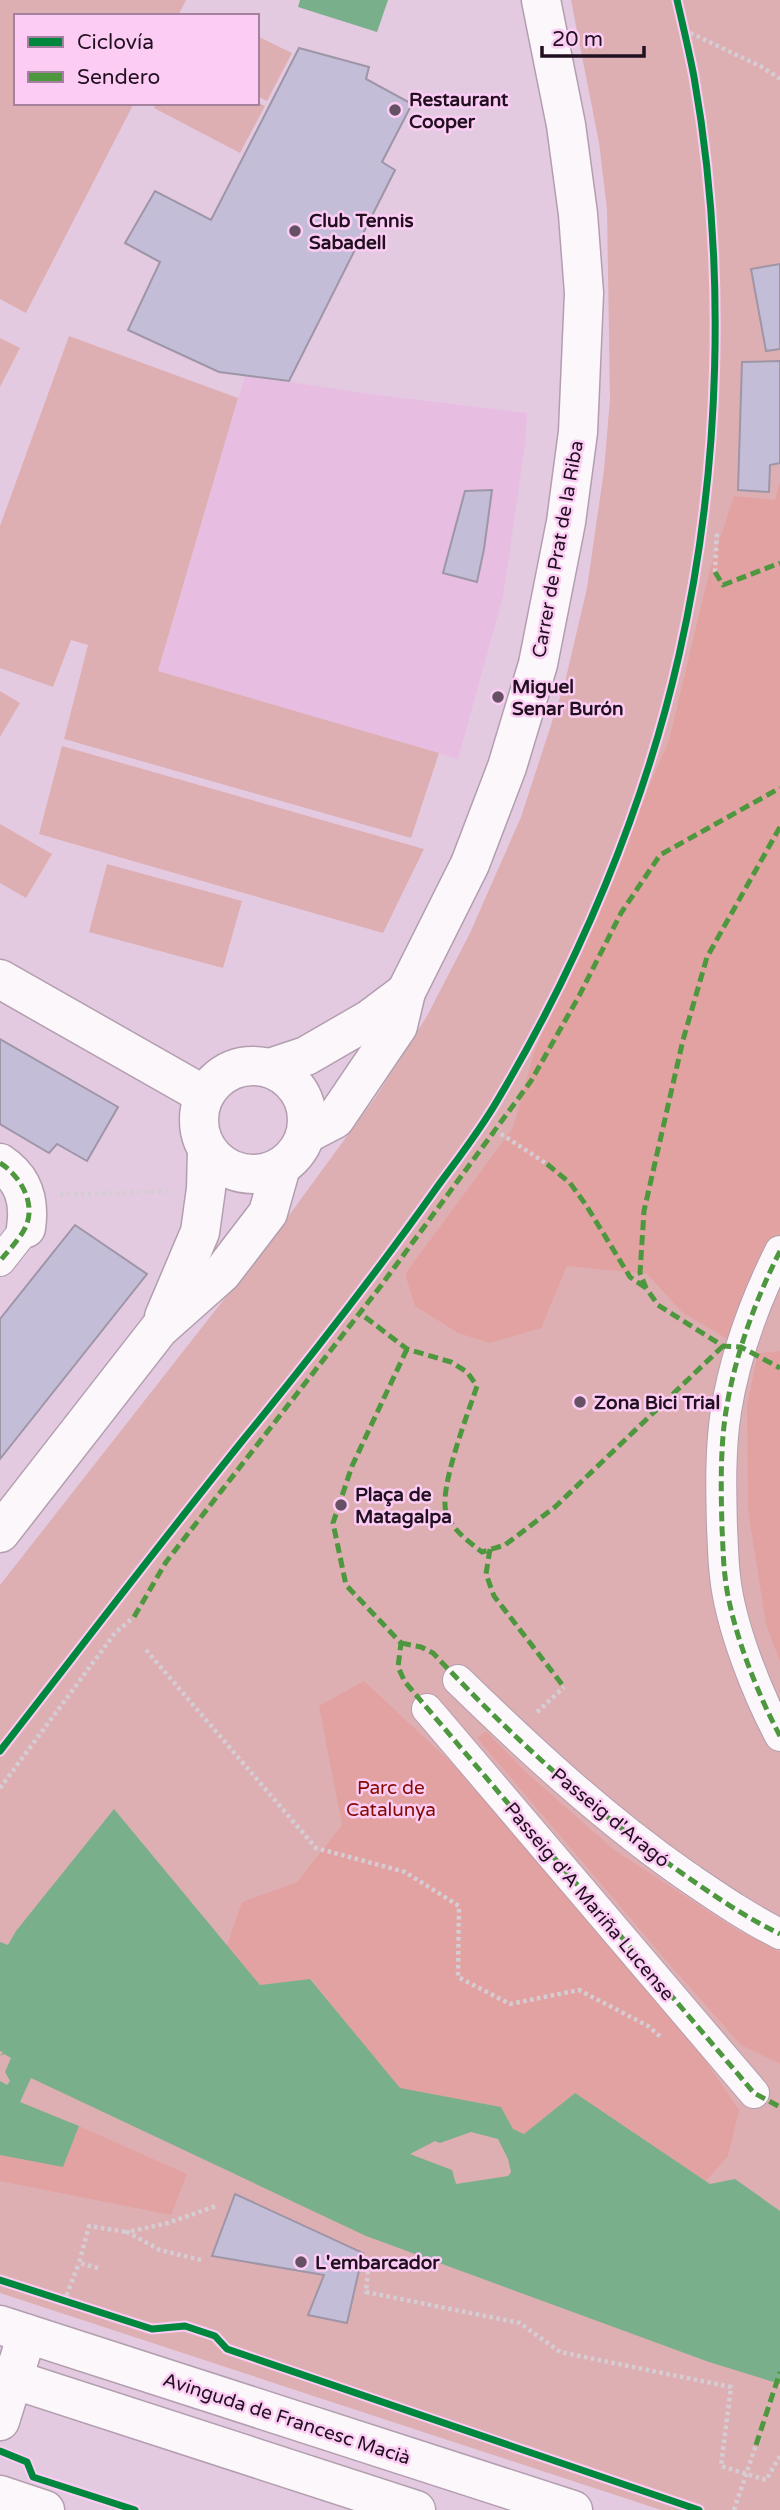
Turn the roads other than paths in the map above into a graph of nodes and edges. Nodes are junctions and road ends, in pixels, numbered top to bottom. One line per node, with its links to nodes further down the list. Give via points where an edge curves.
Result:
1 (541, 0): 3 (street, Carrer de Prat de la Riba, via 566,125 584,293 578,432 566,522 538,664 507,767 470,864)
2 (0, 979): 5 (street)
3 (406, 992): 4 (street, Carrer de Prat de la Riba, via 306,1056); 6 (street, Carrer de Prat de la Riba, via 398,1026 360,1086 335,1119)
4 (270, 1068): 5 (street, via 233,1070); 6 (street, via 297,1088 305,1103)
5 (204, 1095): 7 (street, via 199,1123)
6 (306, 1134): 9 (street, via 301,1147)
7 (207, 1150): 9 (street, via 225,1167 249,1175); 13 (street, via 200,1231)
8 (0, 1163): 10 (street, via 17,1177)
9 (281, 1167): 13 (street, via 268,1213 222,1273)
10 (26, 1212): 12 (street)
11 (780, 1251): 17 (street, via 744,1334 726,1412 721,1488 724,1577 746,1654)
12 (0, 1261)
13 (159, 1329): 14 (street)
14 (0, 1533)
15 (458, 1680): 18 (street, Passeig d'Aragó, via 606,1817 738,1911)
16 (427, 1709): 19 (street, Passeig d'A Mariña Lucense)
17 (780, 1736)
18 (780, 1934)
19 (754, 2093)
20 (13, 2330): 21 (street); 26 (street, Avinguda de Francesc Macià)
21 (7, 2377): 22 (street); 25 (street)
22 (0, 2421)
23 (0, 2495): 24 (street)
24 (45, 2510)
25 (416, 2510)
26 (573, 2510)

